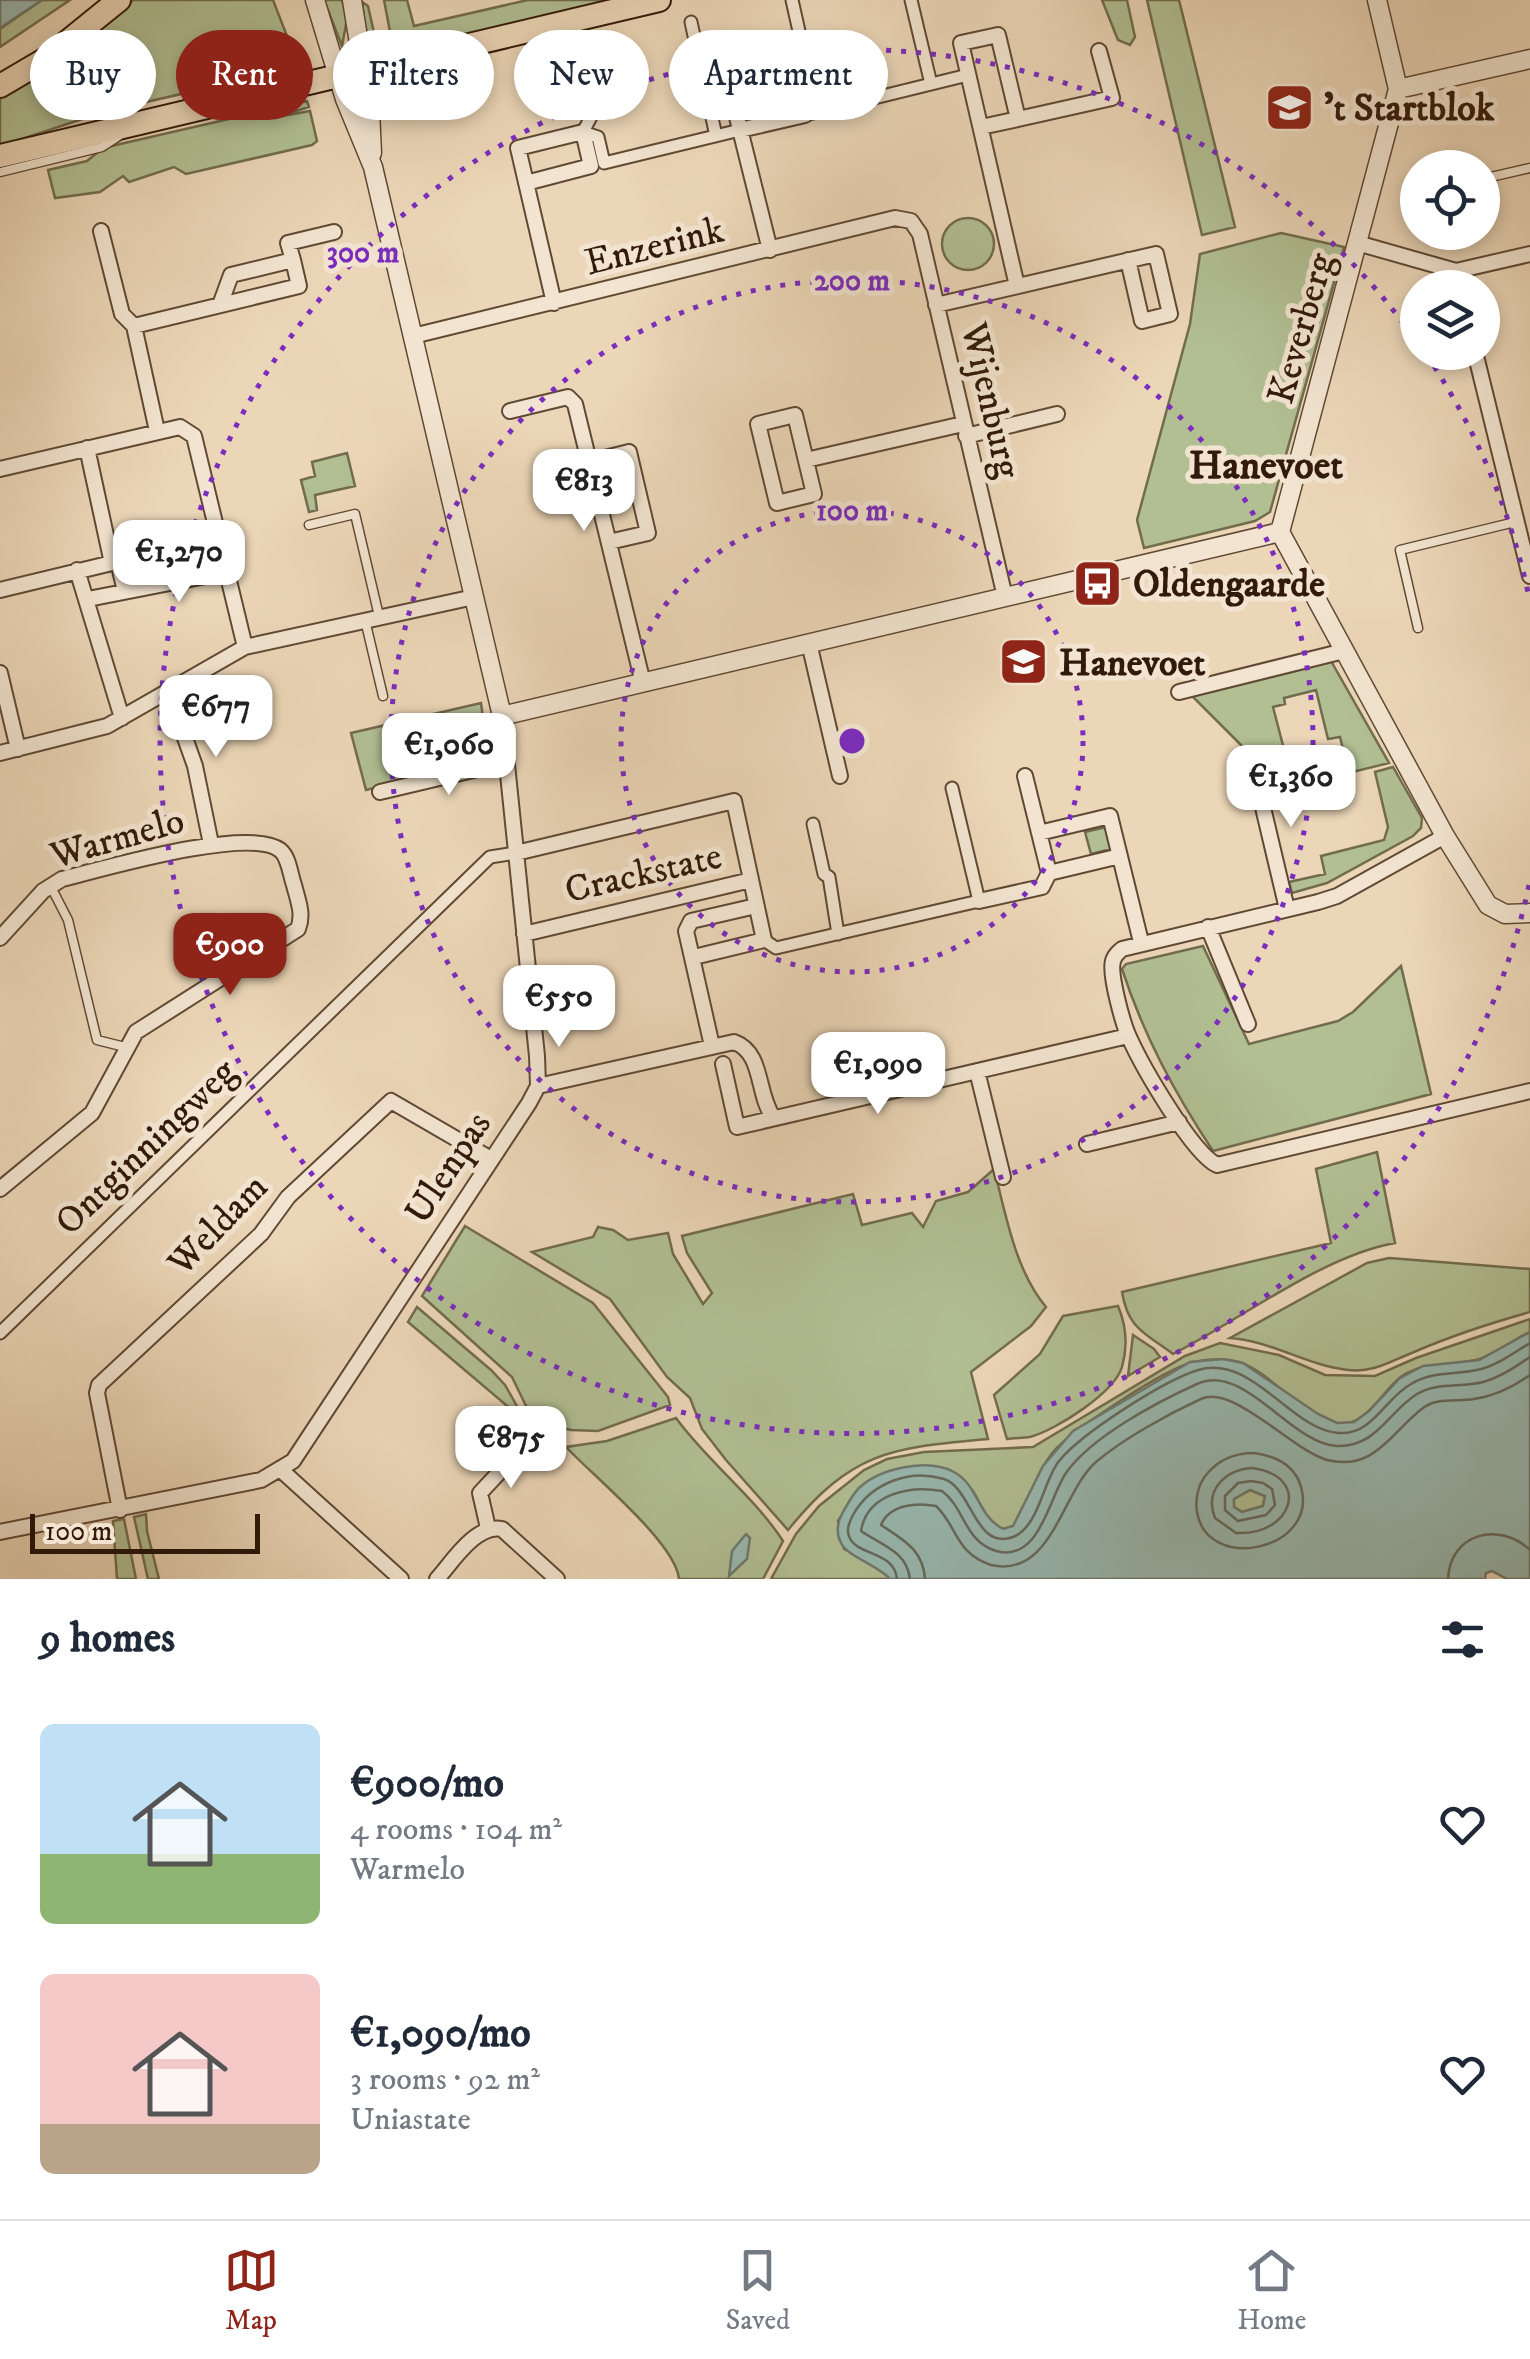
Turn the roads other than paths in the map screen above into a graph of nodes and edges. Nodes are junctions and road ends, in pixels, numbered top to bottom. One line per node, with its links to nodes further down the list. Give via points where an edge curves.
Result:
1 (118, 0): 18 (main road, via 46,59)
2 (315, 0): 13 (street)
3 (352, 0): 9 (street)
4 (659, 0): 11 (main road)
5 (792, 0): 10 (street)
6 (910, 0): 17 (street)
7 (1377, 0): 19 (street, Keverberg)
8 (691, 22): 31 (street)
9 (357, 30)
10 (799, 30)
11 (494, 39)
12 (1100, 52): 21 (street, via 1112,98)
13 (333, 59)
14 (1530, 59): 19 (street)
15 (968, 75): 17 (street); 21 (street, via 961,44 998,35); 28 (street)
16 (333, 77): 27 (main road)
17 (931, 84): 20 (street)
18 (0, 86)
19 (1398, 90): 41 (street, Keverberg)
20 (888, 94)
21 (1018, 119): 28 (street)
22 (355, 120): 33 (street)
23 (369, 120): 33 (street)
24 (589, 120): 30 (street)
25 (738, 120): 29 (street)
26 (783, 120): 29 (street)
27 (133, 126): 32 (main road); 35 (lane, via 102,148)
28 (981, 128): 48 (street)
29 (740, 130): 31 (street); 42 (street)
30 (583, 132): 31 (street, via 598,137 604,162); 37 (street, via 518,148); 37 (street, via 591,166)
31 (716, 136)
32 (0, 156)
33 (373, 167): 53 (street)
34 (1530, 168): 36 (lane)
35 (0, 172)
36 (1500, 175)
37 (526, 182): 49 (street)
38 (911, 221): 42 (street, Enzerink, via 895,218); 50 (street, Wijenburg)
39 (100, 231): 52 (street, via 122,314)
40 (334, 232): 44 (street, via 288,243)
41 (1358, 243): 46 (street); 65 (street, Keverberg)
42 (770, 250): 49 (street, Enzerink)
43 (1530, 254): 47 (street)
44 (293, 260): 51 (street, via 231,275); 51 (street, via 300,286)
45 (1128, 260): 45 (street, via 1156,254 1170,314 1142,321); 48 (street)
46 (1452, 270)
47 (1460, 270)
48 (1016, 286): 50 (street)
49 (554, 303): 53 (street, Enzerink)
50 (936, 305): 57 (street, Wijenburg)
51 (220, 306): 52 (street)
52 (134, 326): 58 (street)
53 (413, 336): 73 (street)
54 (1478, 370): 63 (street)
55 (510, 412): 61 (street, via 568,397)
56 (1057, 414): 57 (street)
57 (964, 430): 60 (street); 74 (street, Wijenburg)
58 (157, 432): 59 (street); 69 (street, via 180,426 194,436)
59 (88, 448): 62 (street); 67 (street)
60 (806, 460): 60 (street, via 795,415 758,424 778,503 814,494)
61 (589, 462): 66 (street); 66 (street, via 629,452 648,533)
62 (0, 470)
63 (1515, 522): 70 (street); 77 (lane, via 1400,550)
64 (310, 524): 76 (lane, via 355,514)
65 (1280, 532): 74 (street); 80 (street)
66 (609, 542): 82 (street)
67 (112, 563): 68 (street); 72 (street, via 118,562)
68 (77, 570): 71 (street); 75 (street)
69 (226, 572): 72 (street); 79 (street)
70 (1530, 576)
71 (0, 590)
72 (125, 591): 75 (street)
73 (474, 597): 76 (street); 86 (street)
74 (1005, 597): 78 (street)
75 (88, 599): 87 (street)
76 (372, 618): 79 (street); 85 (lane)
77 (1418, 628)
78 (809, 643): 82 (street); 92 (street)
79 (244, 647): 83 (street)
80 (1344, 651): 84 (street); 98 (street)
81 (0, 673): 88 (street)
82 (643, 683): 86 (street)
83 (168, 690): 87 (street); 99 (street, Warmelo, via 195,766)
84 (1179, 692)
85 (383, 696)
86 (502, 716): 91 (street)
87 (122, 718): 88 (street)
88 (18, 748): 89 (street)
89 (0, 753)
90 (1252, 761): 107 (street)
91 (508, 762): 95 (street); 100 (street)
92 (840, 776)
93 (1026, 776): 97 (street)
94 (952, 788): 105 (street)
95 (380, 792)
96 (813, 824): 111 (street)
97 (1039, 833): 101 (street, via 1110,816); 102 (street)
98 (1446, 836): 107 (street, via 1336,896); 108 (street, via 1488,905 1505,914)
99 (211, 844): 104 (street, Warmelo); 119 (street, Warmelo, via 266,844 286,856 303,918 298,929 136,1032)
100 (516, 853): 103 (street, via 734,800); 110 (street); 130 (street, Ontginningweg, via 490,857)
101 (1120, 856): 102 (street); 114 (street)
102 (1049, 873): 105 (street, via 1042,887)
103 (751, 880): 106 (street, Crackstate); 110 (street, Crackstate)
104 (50, 885): 112 (street, Warmelo); 119 (lane, via 68,920 96,1040)
105 (979, 902): 111 (street)
106 (756, 906): 113 (street, Crackstate); 115 (street, Crackstate, via 691,921 686,931)
107 (1288, 909): 109 (street)
108 (1530, 913)
109 (1208, 927): 114 (street); 116 (street)
110 (524, 934): 122 (street)
111 (838, 934): 113 (street, via 776,948)
112 (0, 938)
113 (764, 940): 115 (street)
114 (1141, 942): 117 (street, via 1114,956 1112,970)
115 (694, 957): 118 (street, Crackstate)
116 (1248, 1024)
117 (1128, 1036): 121 (street); 125 (street)
118 (712, 1046): 122 (street); 124 (street, via 747,1047)
119 (126, 1048): 129 (street, Warmelo, via 92,1113)
120 (723, 1064): 124 (street, via 737,1127)
121 (977, 1071): 124 (street); 128 (street)
122 (538, 1086): 127 (street, Ulenpas)
123 (1530, 1091): 125 (street, via 1217,1165 1205,1159)
124 (773, 1117)
125 (1179, 1122): 126 (street)
126 (1087, 1144)
127 (491, 1159): 132 (street, Ulenpas, via 301,1452); 133 (street, Weldam, via 391,1100 288,1197 261,1234 99,1385)
128 (1003, 1177)
129 (0, 1189)
130 (0, 1332)
131 (518, 1451): 134 (street, via 480,1493)
132 (282, 1470): 133 (street); 136 (street)
133 (120, 1510): 135 (street)
134 (488, 1528): 137 (street); 138 (street, via 502,1529)
135 (0, 1532)
136 (401, 1579)
137 (436, 1579)
138 (557, 1579)

